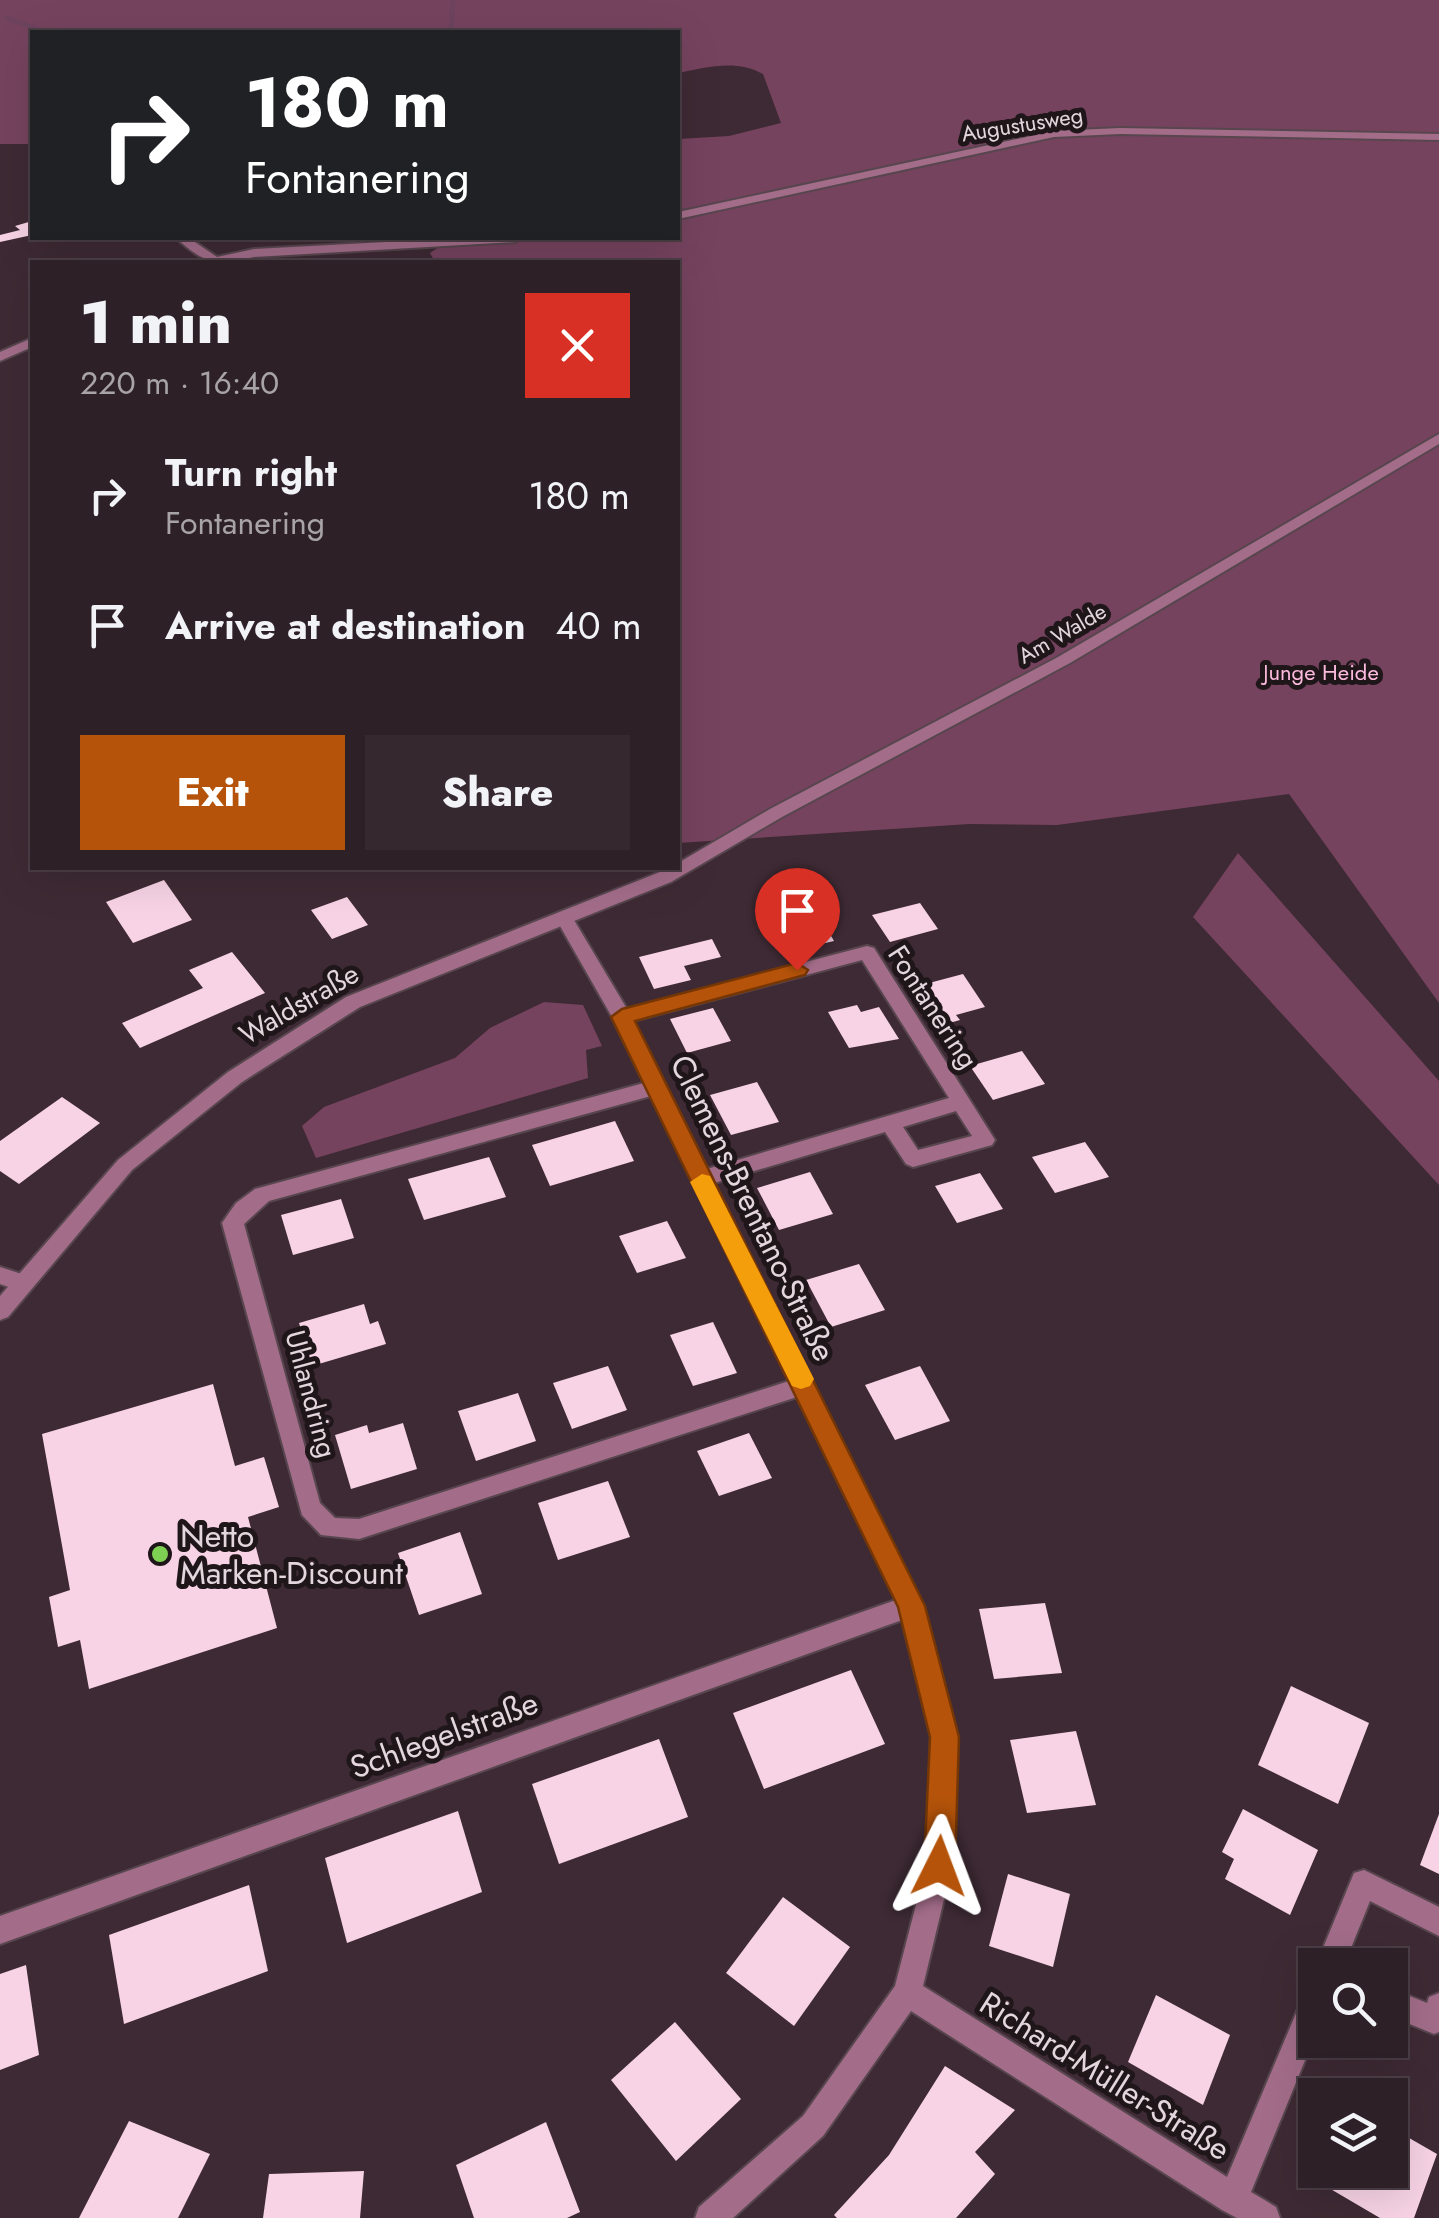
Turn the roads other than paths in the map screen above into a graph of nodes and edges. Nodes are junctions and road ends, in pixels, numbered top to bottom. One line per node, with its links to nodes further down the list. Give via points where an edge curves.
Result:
1 (1439, 137): 2 (street, Augustusweg, via 1054,134)
2 (680, 216)
3 (184, 240): 5 (street)
4 (480, 240): 6 (street)
5 (210, 260)
6 (221, 260)
7 (30, 343): 8 (street)
8 (0, 357)
9 (1439, 438): 10 (street, Am Walde, via 1064,660)
10 (701, 857): 11 (street, Waldstraße)
11 (680, 869)
12 (678, 870): 13 (street, Waldstraße)
13 (565, 919): 14 (street, Clemens-Brentano-Straße); 20 (street, Waldstraße, via 353,1002 234,1077 125,1165)
14 (622, 1017): 15 (street, Clemens-Brentano-Straße); 16 (street, Fontanering, via 867,952)
15 (656, 1087): 18 (street, Clemens-Brentano-Straße); 22 (street, Uhlandring, via 262,1195 243,1209 234,1224 310,1508 329,1528 359,1529)
16 (961, 1102): 17 (street, Fontanering); 17 (street, Fontanering, via 984,1140 913,1159)
17 (890, 1122): 18 (street, Fontanering)
18 (700, 1179): 22 (street, Clemens-Brentano-Straße)
19 (0, 1274): 20 (street)
20 (24, 1283): 21 (street, Waldstraße)
21 (0, 1311)
22 (804, 1384): 23 (street, Clemens-Brentano-Straße)
23 (912, 1606): 25 (street, Schlegelstraße); 27 (street, Clemens-Brentano-Straße, via 944,1737 939,1866)
24 (1439, 1922): 26 (street, via 1364,1883)
25 (0, 1930)
26 (1337, 1948)
27 (907, 1992): 31 (street, Richard-Müller-Straße); 32 (street, Clemens-Brentano-Straße, via 813,2126)
28 (1439, 2007): 29 (street, via 1434,2020)
29 (1408, 2009)
30 (1298, 2043): 31 (street)
31 (1233, 2200): 33 (street, Richard-Müller-Straße)
32 (710, 2218)
33 (1265, 2218)

